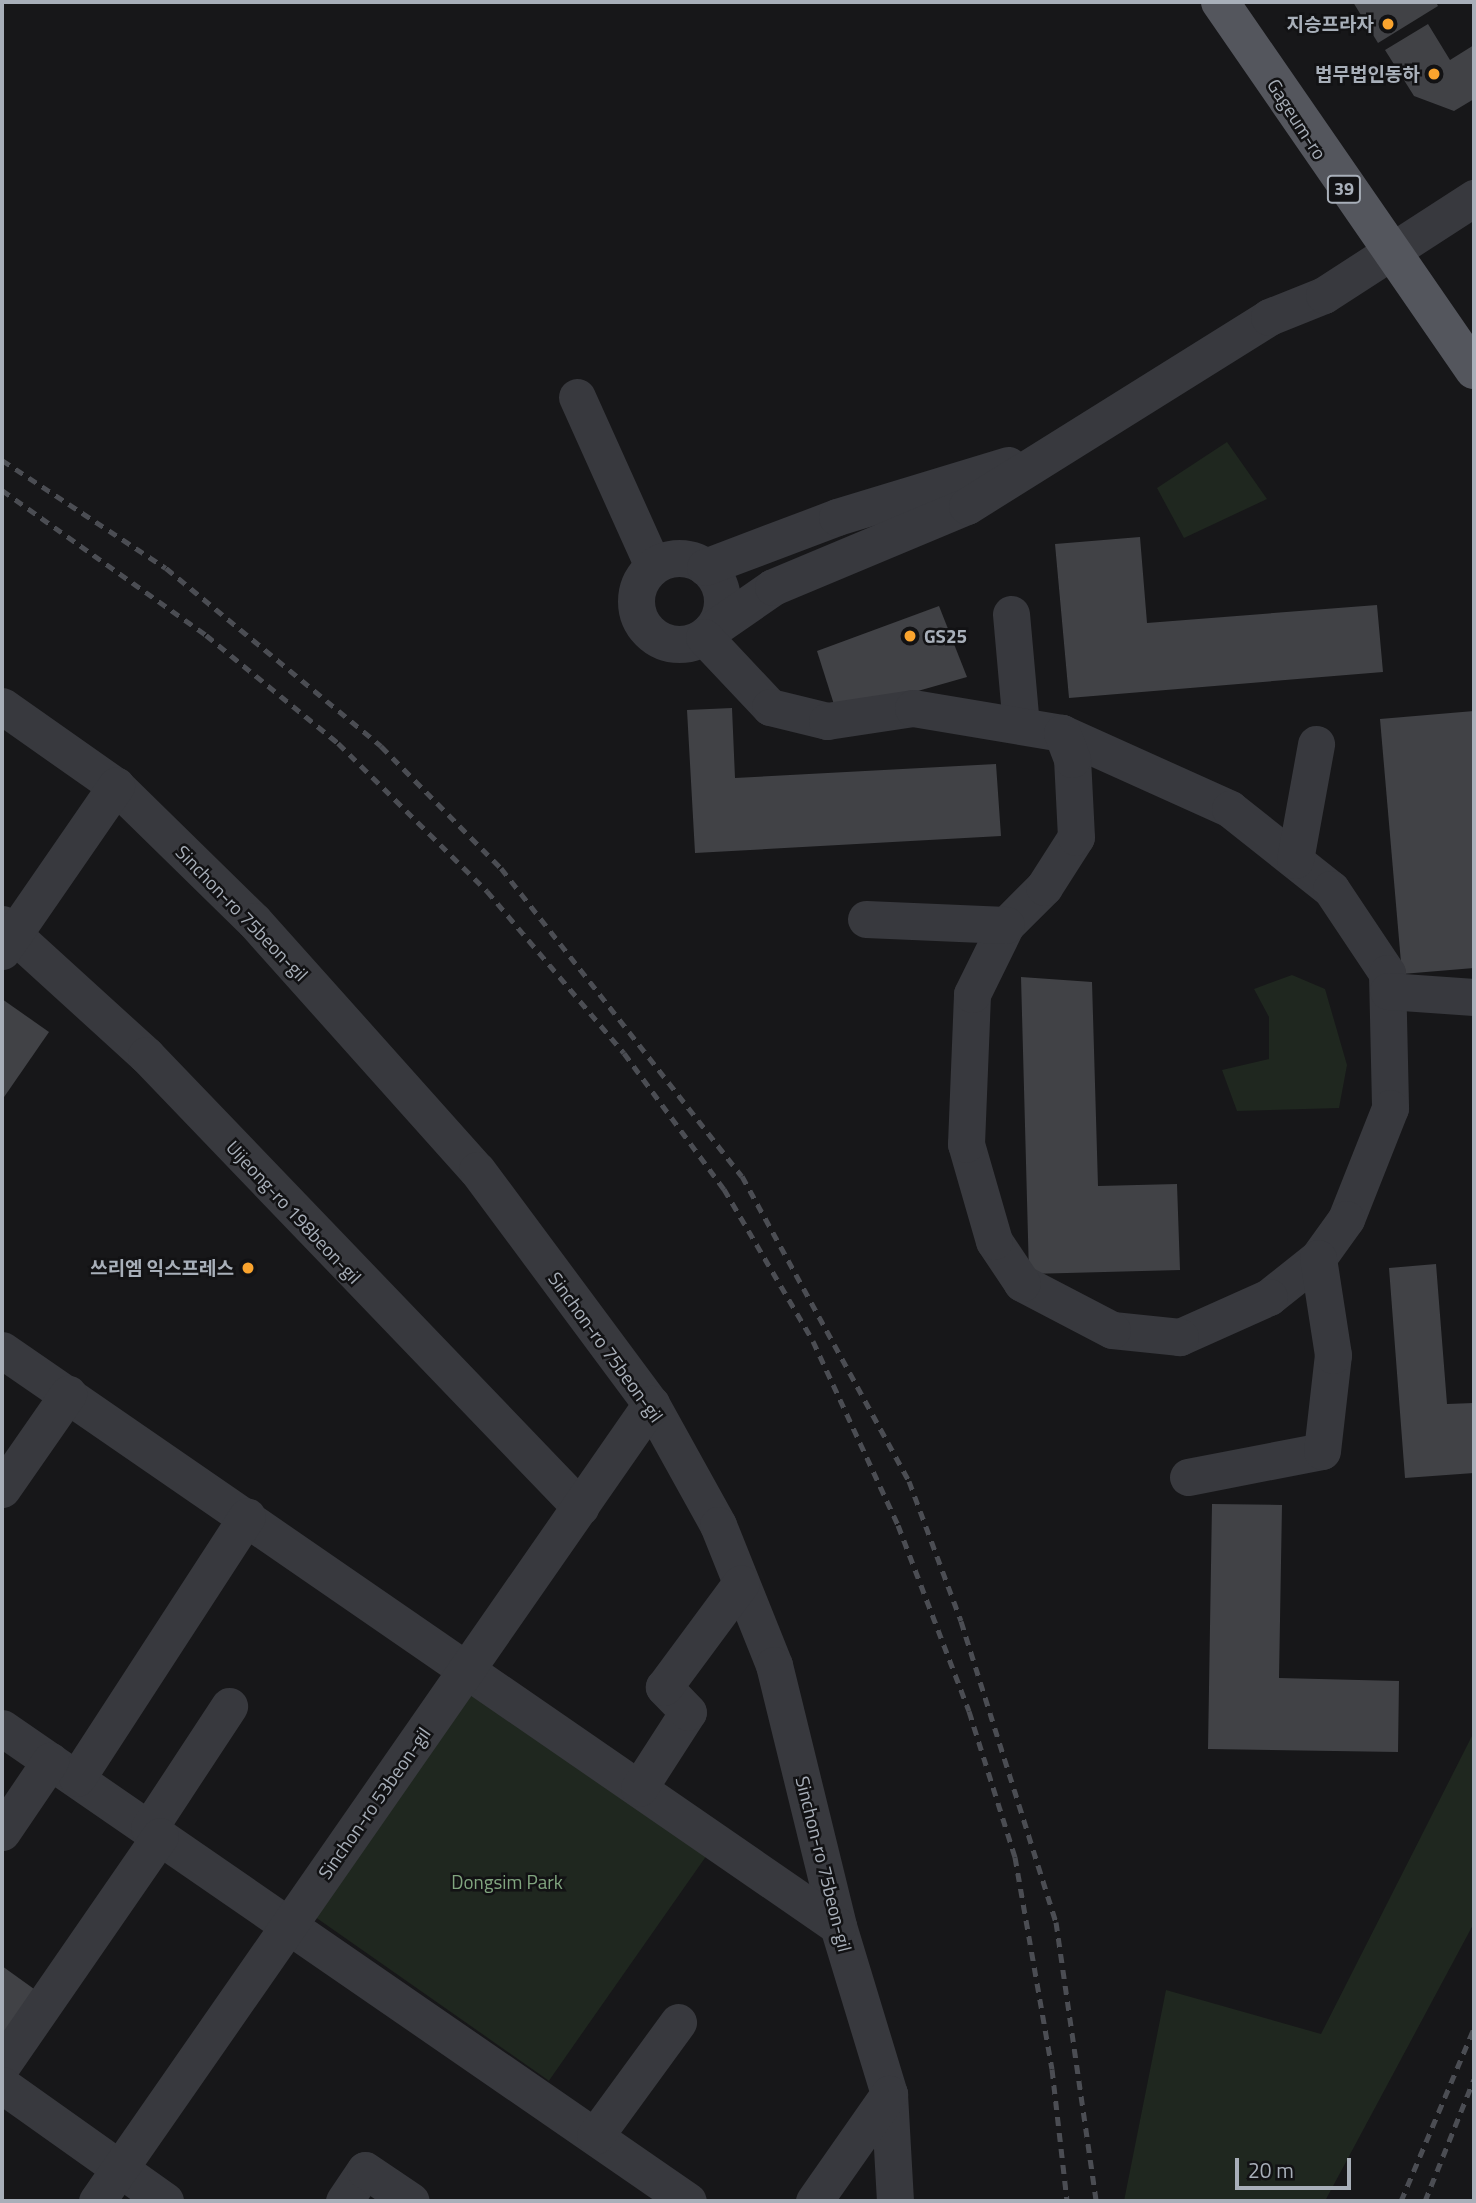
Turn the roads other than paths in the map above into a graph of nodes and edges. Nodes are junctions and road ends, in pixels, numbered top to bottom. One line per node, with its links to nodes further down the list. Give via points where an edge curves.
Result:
1 (1220, 2): 3 (main road, Gageum-ro / 39)
2 (1474, 198): 3 (street)
3 (1390, 254): 4 (main road, Gageum-ro / 39); 6 (street, via 1324,295 1269,317)
4 (1474, 370)
5 (577, 397): 7 (street)
6 (1056, 451): 8 (street, via 837,517); 10 (street, via 967,506 773,587)
7 (653, 566): 8 (street, via 674,558); 10 (street, via 637,591 640,620 649,632 675,645)
8 (705, 567): 10 (street, via 721,591 719,618)
9 (1011, 614): 12 (street)
10 (707, 634): 12 (street, via 771,707 827,721 914,708)
11 (2, 706): 15 (street, Sinchon-ro 75beon-gil)
12 (1021, 724): 13 (street)
13 (1062, 733): 16 (street, via 1230,809); 18 (street, via 1072,759 1076,836 1044,887)
14 (1315, 744): 16 (street)
15 (116, 786): 19 (street); 25 (street, Sinchon-ro 75beon-gil, via 254,921 477,1170)
16 (1296, 860): 20 (street, via 1331,888 1387,973)
17 (866, 919): 18 (street)
18 (1006, 925): 22 (street, via 972,994 966,1144 995,1241 1022,1283 1112,1330 1180,1336 1269,1297)
19 (6, 936): 28 (street, Uijeong-ro 198beon-gil, via 146,1055)
20 (1388, 992): 21 (street); 22 (street, via 1390,1108 1346,1219)
21 (1474, 998)
22 (1318, 1258): 26 (street, via 1333,1355 1322,1451)
23 (2, 1350): 24 (street)
24 (68, 1394): 27 (street); 29 (street)
25 (651, 1404): 28 (street, Sinchon-ro 53beon-gil); 30 (street, Sinchon-ro 75beon-gil, via 718,1525)
26 (1188, 1476)
27 (2, 1489)
28 (580, 1507): 31 (street, Sinchon-ro 53beon-gil)
29 (247, 1516): 31 (street); 34 (street)
30 (741, 1583): 35 (street, via 664,1687 688,1712); 39 (street, Sinchon-ro 75beon-gil, via 774,1665)
31 (467, 1669): 35 (street); 38 (street, Sinchon-ro 53beon-gil)
32 (229, 1706): 37 (street)
33 (2, 1728): 34 (street)
34 (63, 1769): 36 (street); 37 (street)
35 (639, 1788): 39 (street)
36 (2, 1832)
37 (154, 1832): 38 (street); 41 (street)
38 (290, 1924): 44 (street); 45 (street, Sinchon-ro 53beon-gil)
39 (838, 1926): 43 (street, Sinchon-ro 75beon-gil)
40 (678, 2022): 44 (street)
41 (2, 2065)
42 (2, 2085): 45 (street)
43 (889, 2094): 51 (street); 52 (street, Sinchon-ro 75beon-gil)
44 (594, 2136): 50 (street)
45 (120, 2169): 46 (street, Sinchon-ro 53beon-gil); 47 (street)
46 (97, 2201)
47 (165, 2201)
48 (344, 2201): 49 (street, via 365,2170)
49 (411, 2201)
50 (688, 2201)
51 (814, 2201)
52 (895, 2201)

